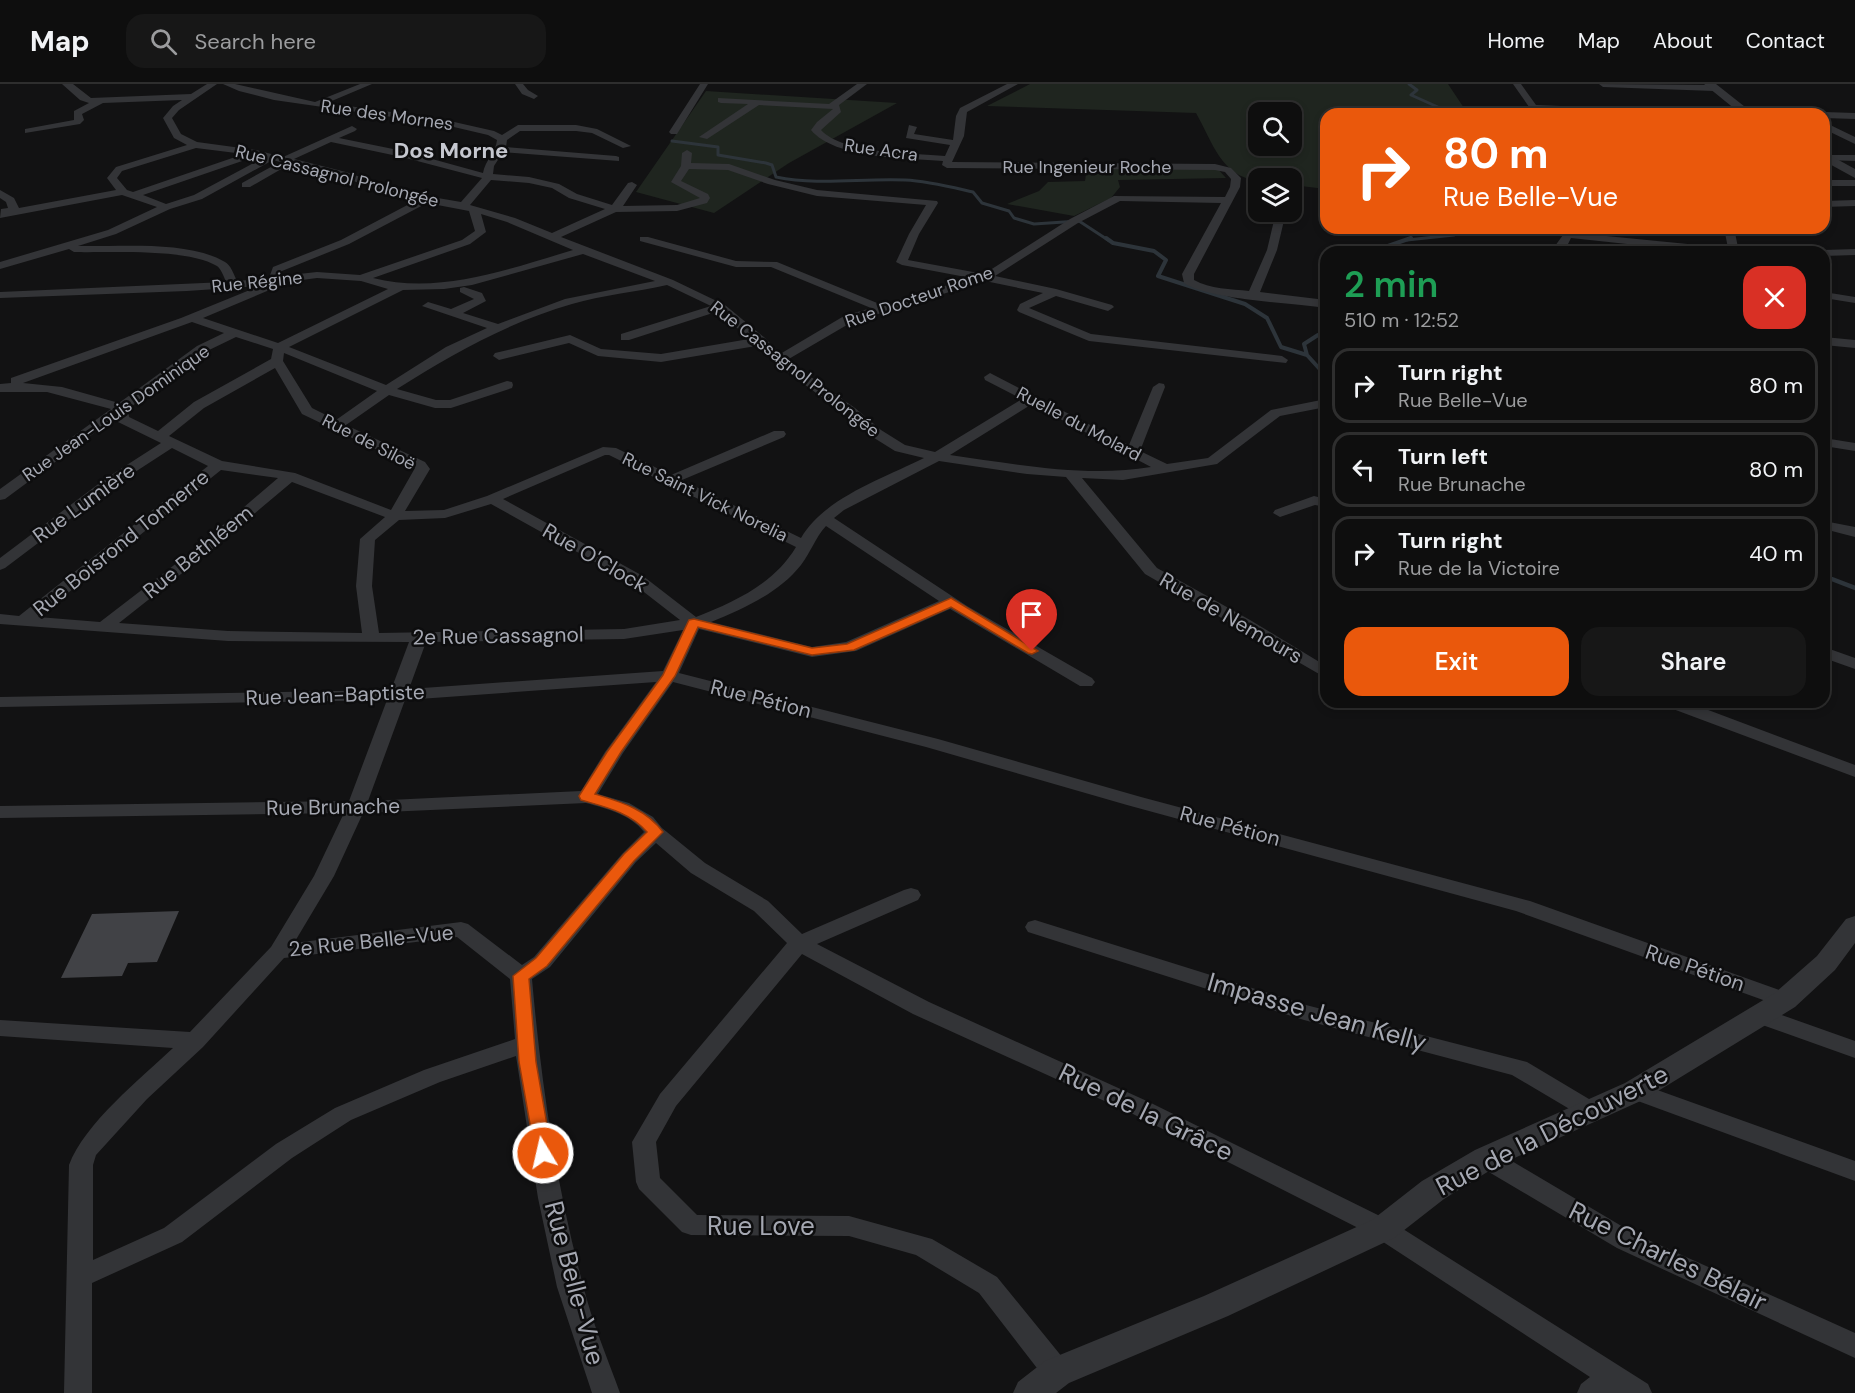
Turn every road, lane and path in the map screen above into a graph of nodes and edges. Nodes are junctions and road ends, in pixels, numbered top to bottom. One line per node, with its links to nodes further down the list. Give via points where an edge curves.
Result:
1 (66, 84): 16 (street, via 85,100)
2 (213, 84): 14 (street)
3 (227, 84): 18 (street, Rue des Mornes)
4 (368, 84): 18 (street)
5 (519, 84): 13 (street)
6 (704, 84): 28 (street)
7 (840, 84): 8 (street)
8 (863, 84): 19 (street)
9 (1014, 84): 32 (street, via 963,110)
10 (1517, 84): 20 (street)
11 (1603, 84): 12 (street)
12 (1711, 86): 21 (street)
13 (534, 96)
14 (194, 97): 16 (street); 34 (street, via 167,117 177,136)
15 (721, 100): 17 (street)
16 (100, 101): 27 (street, via 77,113 77,122)
17 (758, 102): 19 (street); 29 (street)
18 (315, 105): 33 (street, Rue des Mornes, via 443,122 491,133)
19 (832, 106): 44 (street, Rue Acra, via 839,108 816,130 822,139 847,147)
20 (1534, 108)
21 (1740, 108)
22 (1830, 115): 23 (street)
23 (1855, 116)
24 (912, 127): 32 (street, via 909,136)
25 (1830, 128): 31 (street)
26 (352, 129): 30 (street)
27 (28, 131)
28 (674, 132)
29 (704, 137)
30 (330, 139): 43 (street); 47 (street)
31 (1855, 141)
32 (954, 143): 44 (street)
33 (502, 144): 35 (street, via 518,128 576,128 594,131); 41 (street, Rue des Mornes, via 508,150); 47 (street, via 489,166)
34 (195, 145): 36 (street, Rue Cassagnol Prolongée); 53 (street, via 119,169 112,178)
35 (626, 146)
36 (256, 153): 38 (street, Rue Cassagnol Prolongée); 53 (street)
37 (687, 153): 45 (street)
38 (270, 157): 43 (street, Rue Cassagnol Prolongée); 58 (street, via 198,197)
39 (1830, 157): 40 (street)
40 (1855, 158)
41 (616, 159)
42 (1830, 159): 46 (street)
43 (286, 161): 50 (street); 54 (street, Rue Cassagnol Prolongée, via 351,176)
44 (947, 162): 55 (street, Rue Ingenieur Roche, via 1215,167 1228,170 1236,178)
45 (686, 166): 60 (street, via 676,183 704,196 703,201 677,208); 75 (street, via 729,167 816,192 933,203 902,262)
46 (1855, 174)
47 (488, 177): 59 (street); 60 (street, via 555,186)
48 (1830, 183): 49 (street)
49 (1855, 183)
50 (246, 185)
51 (632, 185): 60 (street)
52 (1, 194): 61 (street)
53 (127, 194): 58 (street); 61 (street)
54 (424, 200): 59 (street, Rue Cassagnol Prolongée); 77 (street, via 345,242 277,269)
55 (1228, 200): 75 (street, Rue Docteur Rome, via 1118,198); 84 (street, via 1188,274 1188,281 1198,287)
56 (1855, 203): 57 (street)
57 (1830, 204)
58 (166, 207): 70 (street, via 112,232)
59 (468, 208): 66 (street, Rue Cassagnol Prolongée); 76 (street, Rue Régine, via 481,232 466,242)
60 (614, 209): 66 (street)
61 (15, 211): 62 (street)
62 (0, 213)
63 (1279, 222): 84 (street, via 1272,250)
64 (1570, 234): 68 (street)
65 (1596, 234): 69 (street)
66 (552, 237): 71 (street, Rue Cassagnol Prolongée)
67 (644, 239): 89 (street, via 736,264 773,264)
68 (1560, 246)
69 (1694, 246)
70 (60, 248): 74 (street); 79 (street, via 161,250 198,255 224,265)
71 (583, 250): 78 (street, Rue Cassagnol Prolongée); 80 (street)
72 (1855, 252): 73 (street)
73 (1830, 253)
74 (0, 266)
75 (986, 277): 82 (street); 89 (street, Rue Docteur Rome)
76 (361, 278): 77 (street, Rue Régine, via 317,276); 81 (street)
77 (274, 282): 79 (street, Rue Régine); 92 (street)
78 (669, 282): 88 (street, Rue Cassagnol Prolongée); 93 (street, via 569,301)
79 (234, 285): 83 (street, Rue Régine)
80 (465, 287): 81 (street); 91 (street, via 478,295 480,301); 91 (street, via 428,306)
81 (398, 288): 100 (street)
82 (1056, 292): 90 (street); 102 (street, via 1024,306 1023,310 1089,337)
83 (0, 295)
84 (1253, 295): 87 (street)
85 (1830, 296): 86 (street)
86 (1855, 300)
87 (1320, 302)
88 (721, 306): 95 (street); 96 (street, Rue Cassagnol Prolongée)
89 (880, 308): 101 (street, Rue Docteur Rome, via 848,319)
90 (1108, 308)
91 (453, 314): 93 (street)
92 (191, 318): 94 (street); 105 (street)
93 (493, 331): 96 (street, via 501,362 562,339 606,354 661,358); 107 (street, via 450,350)
94 (234, 333): 100 (street); 110 (street, Rue Jean-Louis Dominique, via 201,349)
95 (625, 337)
96 (761, 341): 101 (street, Rue Cassagnol Prolongée)
97 (1830, 342): 98 (street)
98 (1855, 344)
99 (310, 358): 100 (street); 100 (street); 107 (street)
100 (279, 359): 111 (street, Rue de Siloë, via 307,411); 113 (street, Rue Lumière, via 199,405)
101 (779, 360): 117 (street, Rue Cassagnol Prolongée, via 900,448)
102 (1282, 360)
103 (990, 377): 108 (street, Ruelle du Molard)
104 (507, 385): 107 (street, via 444,405)
105 (0, 387): 110 (street, Rue Saint Vick Norelia, via 63,389)
106 (1159, 387): 116 (street)
107 (387, 390): 111 (street)
108 (1031, 399): 116 (street, Ruelle du Molard); 117 (street, 2e Rue Cassagnol)
109 (1320, 404): 119 (street, Rue Cassagnol Prolongée, via 1276,412 1212,461)
110 (121, 408): 113 (street, Rue Saint Vick Norelia, via 123,419); 123 (street, Rue Jean-Louis Dominique)
111 (338, 424): 127 (street, Rue de Siloë, via 423,469)
112 (779, 434): 122 (street)
113 (165, 440): 118 (street, Rue Saint Vick Norelia); 132 (street, Rue Lumière)
114 (1830, 443): 115 (street)
115 (1855, 447)
116 (1133, 452): 119 (street, Ruelle du Molard)
117 (937, 457): 120 (street, Rue Cassagnol Prolongée); 128 (street, 2e Rue Cassagnol)
118 (218, 465): 121 (street, Rue Saint Vick Norelia); 135 (street, Rue Boisrond Tonnerre)
119 (1167, 470): 120 (street, Rue Cassagnol Prolongée, via 1124,476)
120 (1072, 474): 142 (street, Rue de Nemours, via 1151,571)
121 (290, 476): 127 (street, Rue Saint Vick Norelia); 137 (street, Rue Bethléem)
122 (671, 480): 124 (street, Rue Saint Vick Norelia, via 614,452 603,451); 131 (street, Rue Saint Vick Norelia)
123 (0, 496)
124 (492, 499): 127 (street, Rue Saint Vick Norelia, via 445,514); 136 (street, Rue O'Clock, via 637,579)
125 (1320, 502): 126 (street, via 1314,500)
126 (1280, 513)
127 (395, 516): 138 (street, Rue de Siloë, via 368,539 364,586)
128 (824, 518): 131 (street, 2e Rue Cassagnol); 133 (street)
129 (1830, 526): 130 (street)
130 (1855, 532)
131 (805, 546): 136 (street, 2e Rue Cassagnol, via 775,583 730,609)
132 (0, 565)
133 (951, 602): 136 (street, via 850,647 812,652); 144 (street)
134 (0, 619): 135 (street, 2e Rue Cassagnol)
135 (24, 620): 137 (street, 2e Rue Cassagnol)
136 (694, 623): 139 (street, 2e Rue Cassagnol, via 624,634); 143 (street)
137 (105, 626): 138 (street, 2e Rue Cassagnol, via 228,636)
138 (372, 638): 139 (street, 2e Rue Cassagnol)
139 (419, 638): 145 (street)
140 (1830, 654): 141 (street)
141 (1855, 664)
142 (1320, 669)
143 (669, 676): 145 (street, Rue Jean-Baptiste); 149 (street); 159 (street, Rue Pétion, via 932,743 1523,906)
144 (1086, 682)
145 (397, 694): 146 (street, Rue Jean-Baptiste); 150 (street)
146 (0, 702)
147 (1687, 708): 148 (street)
148 (1855, 771)
149 (586, 796): 150 (street, Rue Brunache); 152 (street, Rue Brunache, via 622,807 646,821)
150 (356, 807): 151 (street, Rue Brunache); 157 (street, via 324,876)
151 (0, 812)
152 (655, 832): 156 (street, Rue de la Grâce, via 698,868 761,906); 158 (street, via 542,962)
153 (912, 895): 156 (street)
154 (1855, 926): 159 (street, Rue de la Découverte, via 1826,963)
155 (1035, 927): 165 (street, Impasse Jean Kelly, via 1304,1012 1519,1068)
156 (799, 943): 168 (street, Rue de la Grâce, via 921,1008 1141,1108); 171 (street, Rue Love, via 668,1100 644,1142 648,1182 691,1225 849,1226 923,1246 988,1285)
157 (278, 952): 158 (street, 2e Rue Belle-Vue, via 461,929); 161 (street)
158 (521, 976): 162 (street, Rue Belle-Vue)
159 (1774, 1008): 163 (street); 164 (street, Rue de la Découverte)
160 (0, 1028): 161 (street)
161 (195, 1041): 169 (street, via 139,1093 86,1151 81,1165)
162 (526, 1044): 169 (street, via 432,1076 343,1114 284,1151 173,1235); 174 (street, Rue Belle-Vue, via 550,1198 570,1287)
163 (1855, 1050)
164 (1635, 1091): 165 (street, Rue de la Découverte); 167 (street)
165 (1591, 1111): 166 (street, Rue de la Découverte)
166 (1486, 1158): 168 (street, Rue de la Découverte, via 1433,1190); 170 (street, Rue Charles Bélair, via 1626,1241)
167 (1855, 1171)
168 (1383, 1229): 171 (street, Rue de la Découverte, via 1216,1306); 172 (street, Rue de la Grâce)
169 (80, 1277): 173 (street)
170 (1855, 1346)
171 (1057, 1372): 175 (street, Rue de la Découverte)
172 (1601, 1385): 176 (street, Rue de la Grâce)
173 (78, 1393)
174 (606, 1393)
175 (1030, 1393)
176 (1638, 1393)

